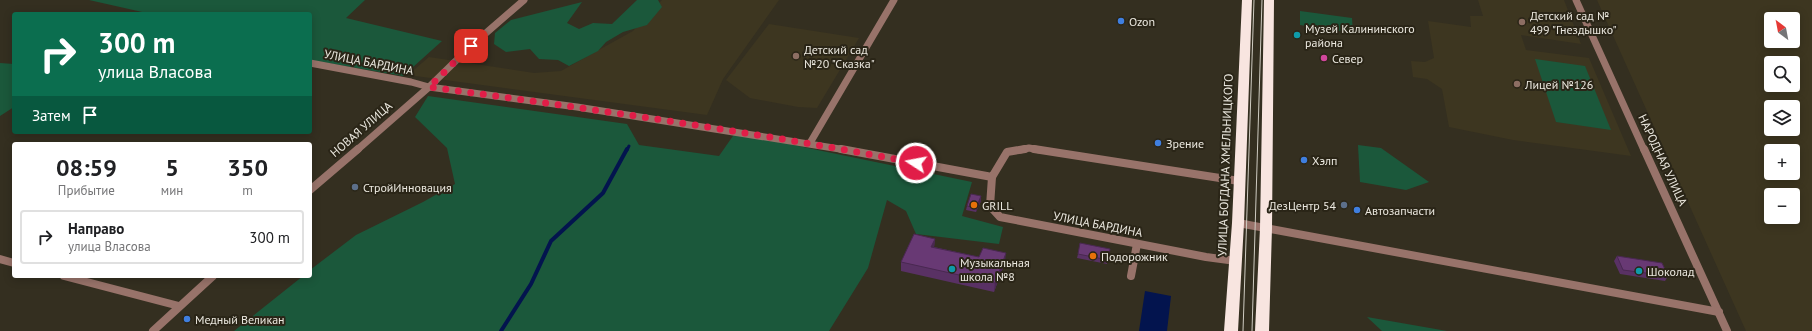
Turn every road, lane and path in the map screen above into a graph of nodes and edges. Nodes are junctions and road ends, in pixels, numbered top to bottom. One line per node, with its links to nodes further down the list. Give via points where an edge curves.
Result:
1 (524, 0): 7 (street, НОВАЯ УЛИЦА)
2 (894, 0): 8 (street)
3 (1247, 0): 10 (highway, УЛИЦА БОГДАНА ХМЕЛЬНИЦКОГО)
4 (1269, 0): 13 (highway)
5 (1576, 0): 22 (street, НАРОДНАЯ УЛИЦА)
6 (312, 63): 7 (street, УЛИЦА БАРДИНА)
7 (429, 87): 8 (street, УЛИЦА БАРДИНА); 11 (street, НОВАЯ УЛИЦА)
8 (810, 143): 9 (street, УЛИЦА БАРДИНА)
9 (992, 177): 10 (street, УЛИЦА БАРДИНА, via 1007,152 1029,148); 14 (street, УЛИЦА БАРДИНА, via 990,206 1000,218)
10 (1239, 181): 12 (highway, УЛИЦА БОГДАНА ХМЕЛЬНИЦКОГО)
11 (312, 188)
12 (1238, 223): 13 (street); 16 (highway, УЛИЦА БОГДАНА ХМЕЛЬНИЦКОГО)
13 (1266, 228): 22 (street); 25 (highway)
14 (1136, 244): 16 (street, УЛИЦА БАРДИНА); 18 (street)
15 (0, 260): 17 (street)
16 (1236, 261): 24 (highway, УЛИЦА БОГДАНА ХМЕЛЬНИЦКОГО)
17 (12, 263)
18 (1130, 276)
19 (72, 278): 21 (street)
20 (211, 278): 21 (street)
21 (179, 306): 23 (street)
22 (1719, 312): 26 (street, НАРОДНАЯ УЛИЦА)
23 (153, 331)
24 (1231, 331)
25 (1262, 331)
26 (1727, 331)

